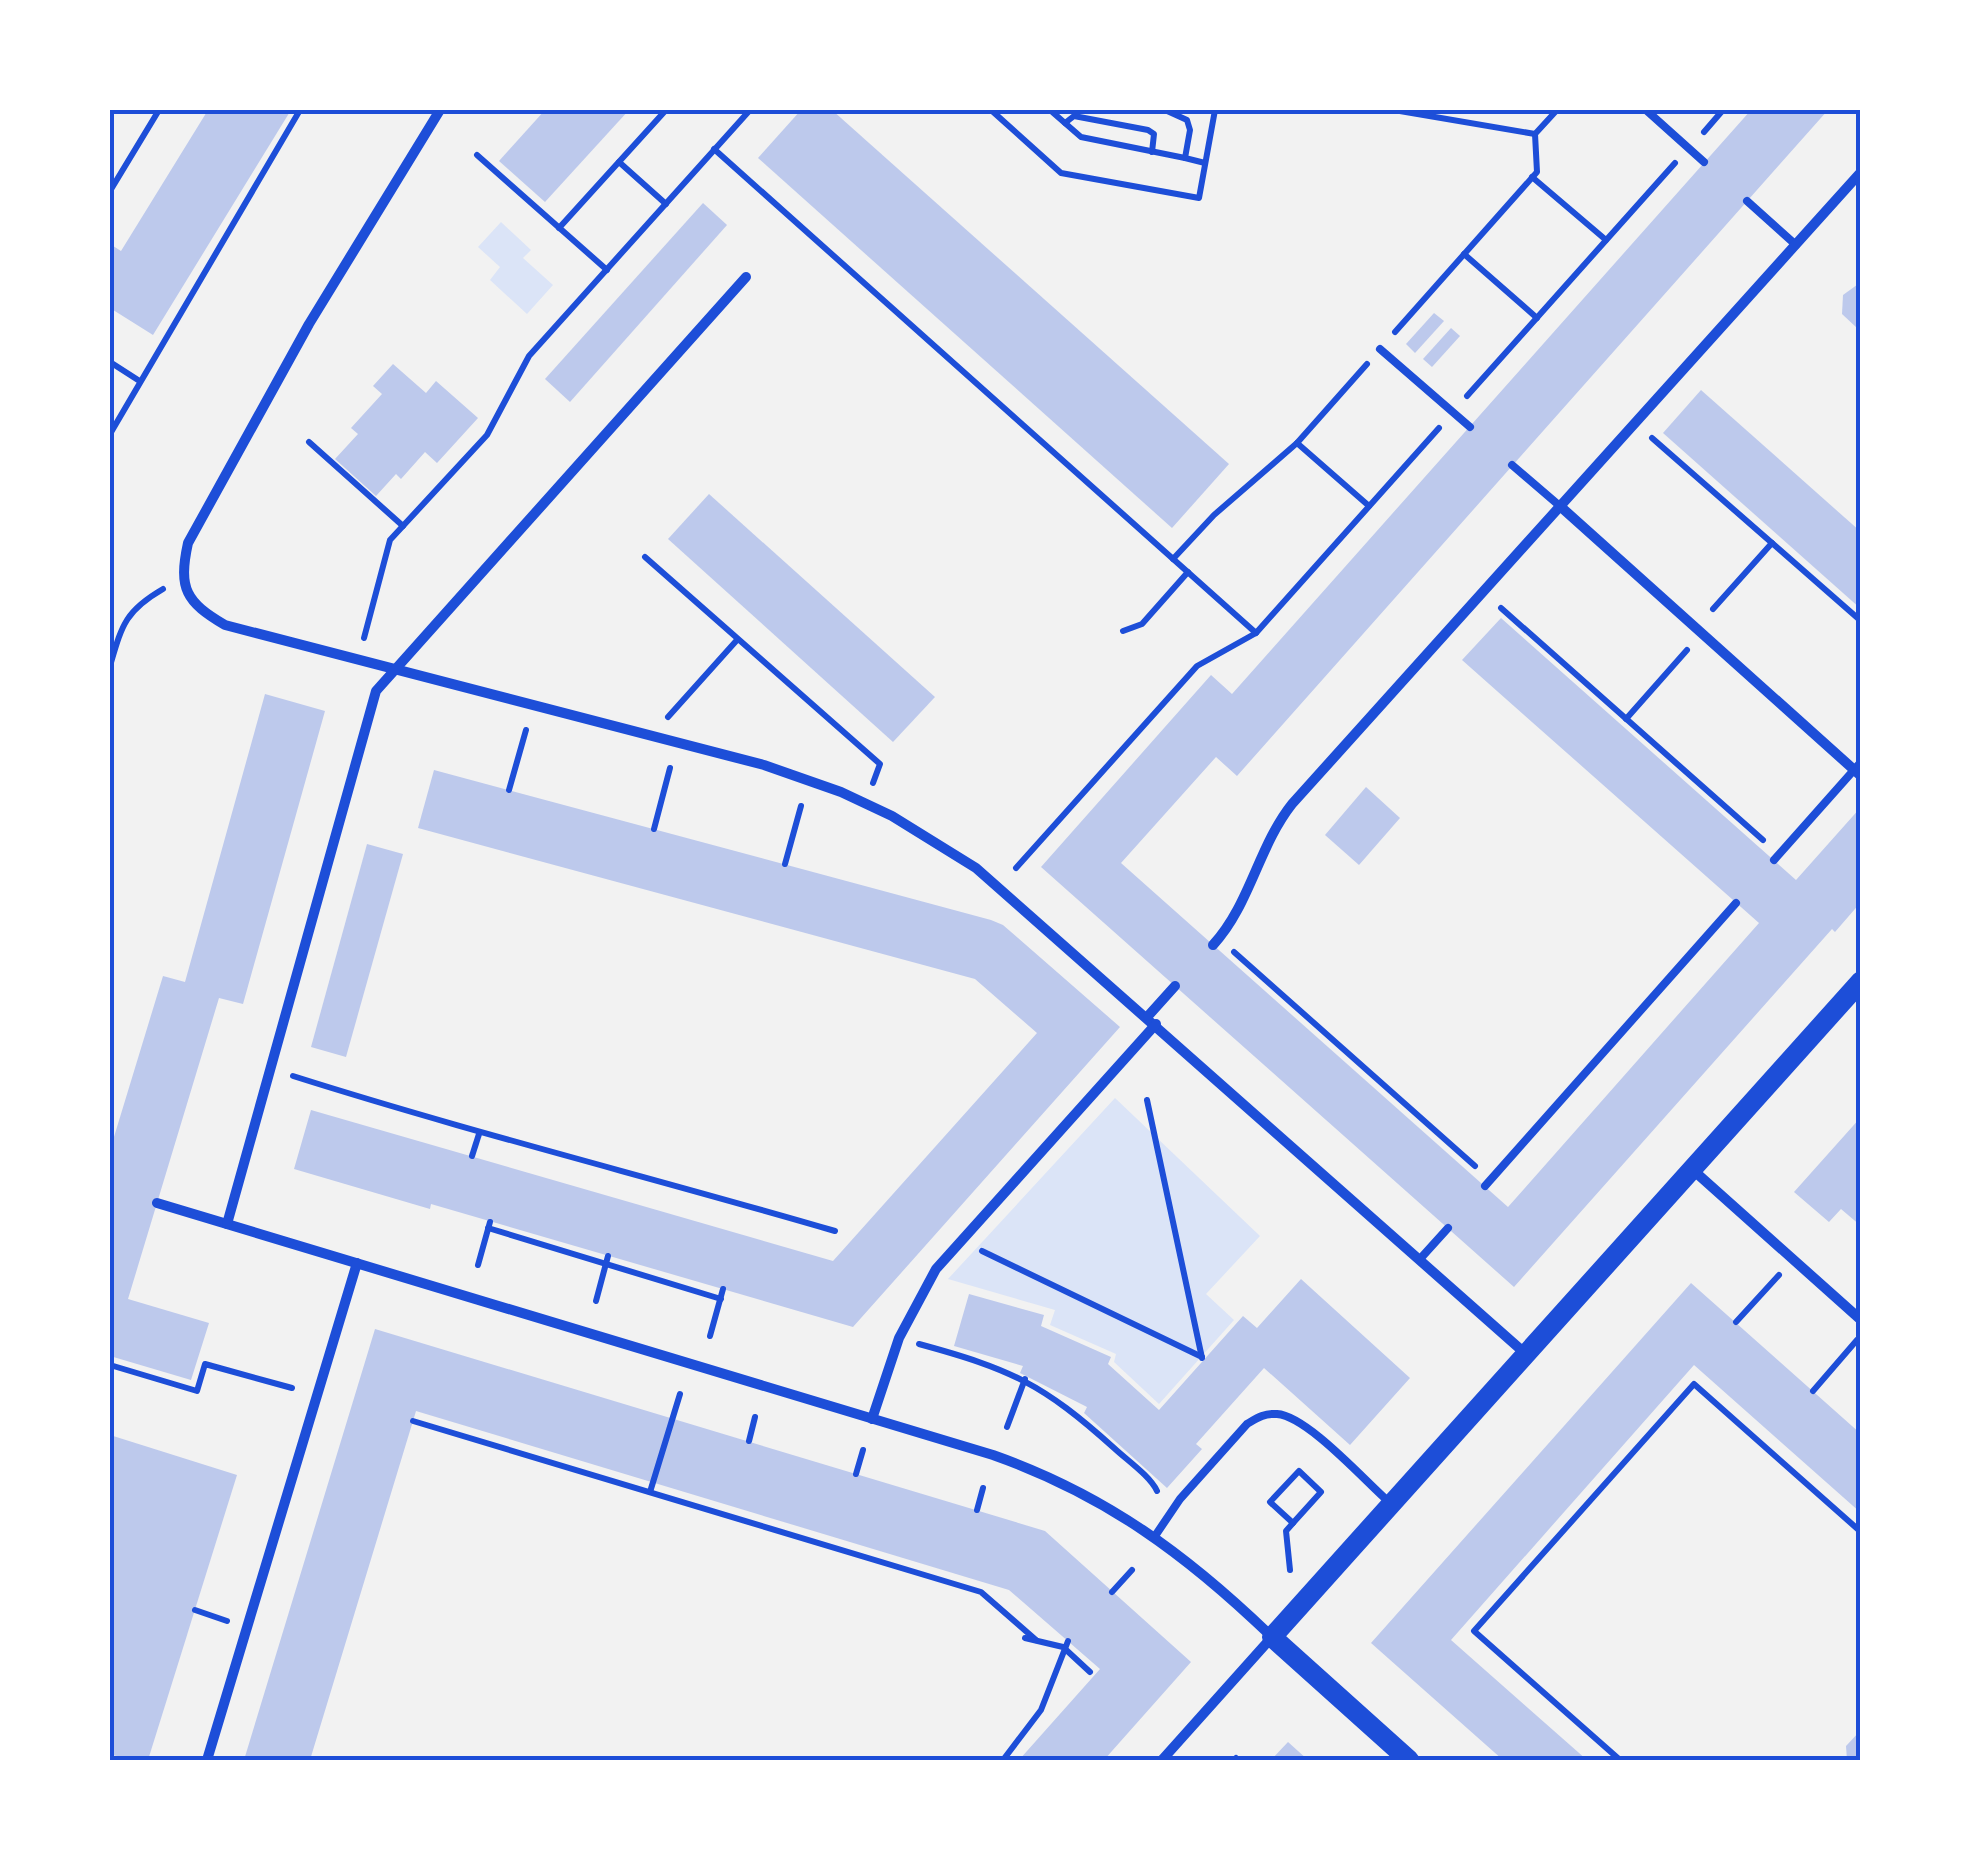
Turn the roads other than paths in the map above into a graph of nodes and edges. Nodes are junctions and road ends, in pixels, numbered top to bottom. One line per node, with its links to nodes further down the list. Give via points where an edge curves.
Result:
1 (440, 110): 12 (street, via 309,324 188,543 184,571 186,592 226,625)
2 (1646, 110): 3 (lane)
3 (1704, 162)
4 (1861, 172): 6 (street)
5 (1748, 201): 6 (lane)
6 (1796, 245): 11 (street)
7 (746, 277): 12 (street)
8 (1380, 349): 9 (lane)
9 (1470, 427)
10 (1512, 466): 11 (lane)
11 (1560, 508): 13 (street); 16 (street, via 1284,813 1235,916)
12 (396, 670): 19 (street, via 764,765 841,792 976,868); 23 (street, via 376,691)
13 (1859, 769): 14 (lane)
14 (1776, 857)
15 (1736, 903): 21 (lane)
16 (1213, 945)
17 (1861, 981): 20 (main road)
18 (1175, 986): 19 (street)
19 (1152, 1020): 25 (street); 29 (street, via 936,1269 898,1338)
20 (1692, 1170): 27 (street); 28 (main road)
21 (1488, 1183)
22 (157, 1203): 23 (street)
23 (228, 1224): 26 (street)
24 (1448, 1228): 25 (lane)
25 (1420, 1259): 28 (street)
26 (357, 1263): 29 (street); 33 (street)
27 (1861, 1320)
28 (1527, 1355): 30 (main road)
29 (872, 1419): 31 (street, via 1024,1466)
30 (1392, 1504): 31 (lane, via 1300,1422 1261,1415 1180,1499); 32 (main road)
31 (1155, 1536): 32 (street)
32 (1272, 1637): 34 (street); 35 (main road)
33 (207, 1760)
34 (1162, 1760)
35 (1408, 1760)

